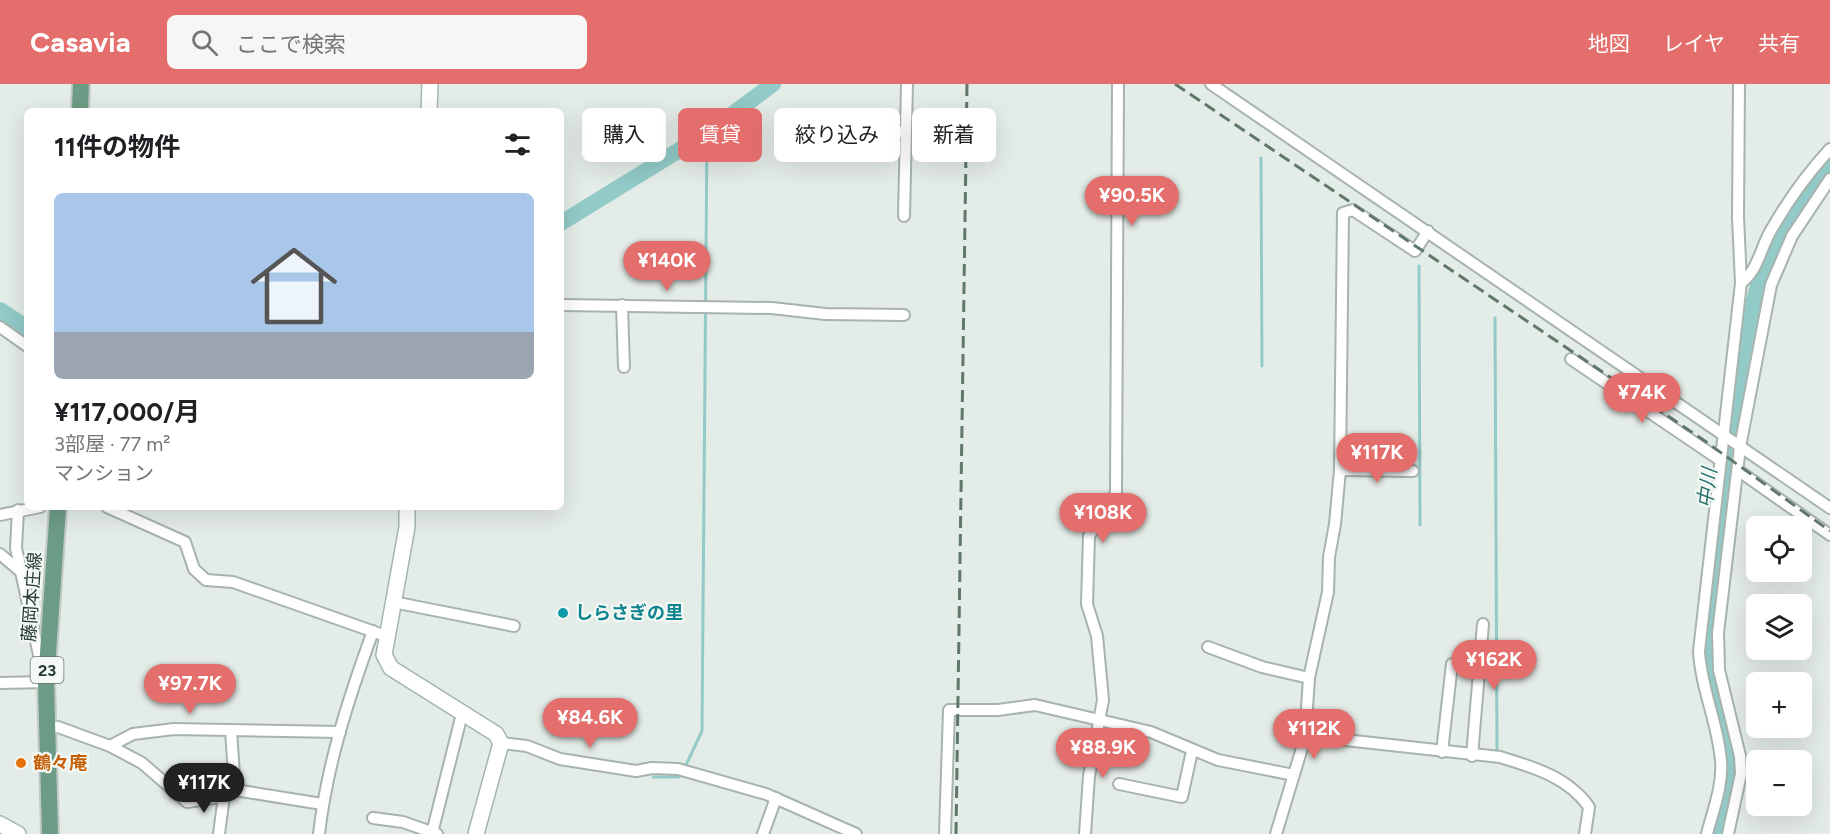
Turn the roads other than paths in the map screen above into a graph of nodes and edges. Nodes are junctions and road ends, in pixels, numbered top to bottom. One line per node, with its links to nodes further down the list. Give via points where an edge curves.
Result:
1 (81, 84): 7 (main road)
2 (430, 84): 8 (street)
3 (907, 84): 10 (street)
4 (1118, 84): 49 (street, via 1116,492 1089,536 1087,572 1087,604 1102,678)
5 (1211, 84): 14 (street)
6 (1739, 84): 15 (street)
7 (80, 108)
8 (429, 108)
9 (900, 132): 10 (street)
10 (905, 132): 13 (street)
11 (1830, 149): 15 (street, via 1788,203 1751,275)
12 (1830, 178): 24 (street, via 1792,236 1771,285)
13 (904, 216)
14 (1428, 231): 23 (street); 26 (street, via 1415,252 1353,210 1342,213)
15 (1741, 283): 23 (street)
16 (564, 305): 17 (street)
17 (622, 305): 18 (street); 22 (street)
18 (904, 315)
19 (0, 327): 20 (street)
20 (24, 344)
21 (1572, 359): 25 (street)
22 (624, 367)
23 (1724, 436): 24 (street); 25 (street)
24 (1740, 447): 28 (street); 29 (street)
25 (1720, 460): 79 (street, via 1699,651 1721,764 1719,790)
26 (1340, 470): 27 (street); 46 (street, via 1328,592)
27 (1413, 471)
28 (1739, 471): 36 (street); 80 (street, via 1718,633 1719,670 1741,774)
29 (1830, 508)
30 (24, 509): 31 (street)
31 (18, 510): 35 (street); 38 (street, via 16,548)
32 (58, 510): 45 (main road, 藤岡本庄線 / 23)
33 (114, 510): 42 (street, via 185,542 194,569 206,580 233,582)
34 (407, 510): 39 (street)
35 (0, 515)
36 (1830, 535)
37 (0, 554): 38 (street)
38 (20, 571): 45 (street, via 40,660)
39 (393, 602): 41 (street); 42 (street)
40 (1483, 624): 58 (street)
41 (514, 626)
42 (380, 634): 48 (street, via 391,668); 52 (street, via 348,701)
43 (1208, 647): 46 (street, via 1262,667)
44 (1452, 664): 57 (street)
45 (47, 675): 47 (street); 50 (main road, 藤岡本庄線 / 23)
46 (1309, 678): 53 (street)
47 (0, 683)
48 (462, 714): 54 (street, via 496,734); 67 (street)
49 (1099, 721): 56 (street, via 1151,732); 75 (street, via 1035,705 949,710); 76 (street, via 1089,776)
50 (46, 727): 55 (street, via 58,727); 69 (main road, 藤岡本庄線 / 23)
51 (231, 730): 52 (street); 55 (street, via 174,729 133,734); 61 (street)
52 (340, 732): 64 (street)
53 (1305, 738): 57 (street); 59 (street)
54 (501, 743): 63 (street, via 528,746 561,759 636,771 678,769); 72 (street)
55 (110, 747): 62 (street, via 142,764 187,802)
56 (1192, 751): 59 (street); 60 (street, via 1182,797)
57 (1442, 752): 58 (street)
58 (1472, 756): 78 (street, via 1500,757 1526,765 1578,792 1589,807)
59 (1294, 775): 77 (street)
60 (1119, 784)
61 (235, 790): 62 (street); 64 (street)
62 (224, 796): 70 (street)
63 (776, 798): 73 (street); 74 (street)
64 (322, 804): 71 (street)
65 (373, 818): 67 (street, via 402,822)
66 (0, 824): 68 (street)
67 (434, 833)
68 (18, 834)
69 (50, 834)
70 (219, 834)
71 (319, 834)
72 (476, 834)
73 (763, 834)
74 (856, 834)
75 (945, 834)
76 (1085, 834)
77 (1276, 834)
78 (1585, 834)
79 (1707, 834)
80 (1728, 834)

